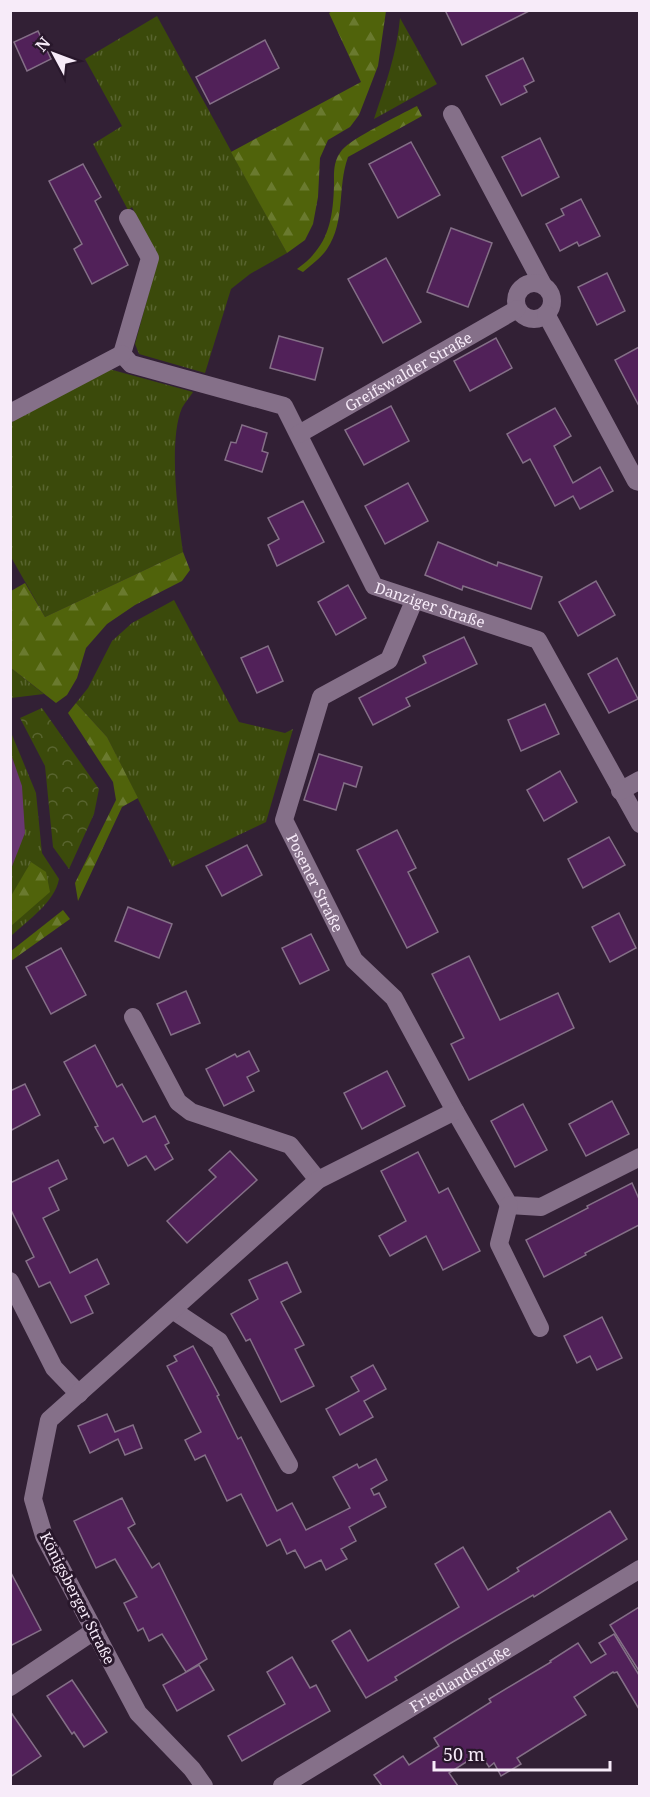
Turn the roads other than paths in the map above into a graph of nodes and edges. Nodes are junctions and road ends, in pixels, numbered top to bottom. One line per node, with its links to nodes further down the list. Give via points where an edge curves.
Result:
1 (452, 114): 3 (street)
2 (128, 218): 6 (street, via 150,258)
3 (543, 285): 4 (street, via 525,285 518,291); 5 (street, via 552,298)
4 (517, 309): 5 (street, via 527,319); 8 (street, Greifswalder Straße)
5 (546, 314): 9 (street)
6 (122, 354): 7 (street); 8 (street, Danziger Straße, via 131,364 284,406)
7 (10, 413)
8 (299, 434): 10 (street, Danziger Straße, via 374,586)
9 (639, 482)
10 (414, 601): 12 (street, Danziger Straße, via 538,640); 15 (street, Posener Straße, via 389,660 321,697 284,820 354,960 394,998)
11 (639, 780): 12 (street)
12 (620, 791): 13 (street, Danziger Straße)
13 (639, 824)
14 (134, 1017): 17 (street, via 178,1102 191,1113 290,1145)
15 (455, 1112): 17 (street); 18 (street, Posener Straße)
16 (639, 1157): 18 (street, via 541,1207)
17 (318, 1180): 20 (street, Königsberger Straße)
18 (510, 1204): 21 (street, via 499,1244)
19 (10, 1281): 22 (street, via 54,1368)
20 (174, 1311): 22 (street, Königsberger Straße); 23 (street, via 219,1341)
21 (540, 1328)
22 (79, 1394): 25 (street, Königsberger Straße, via 49,1420 33,1499 44,1536)
23 (289, 1465)
24 (639, 1569): 28 (street, Friedlandstraße)
25 (94, 1631): 26 (street); 27 (street, Königsberger Straße, via 138,1713)
26 (10, 1687)
27 (204, 1786)
28 (282, 1786)

